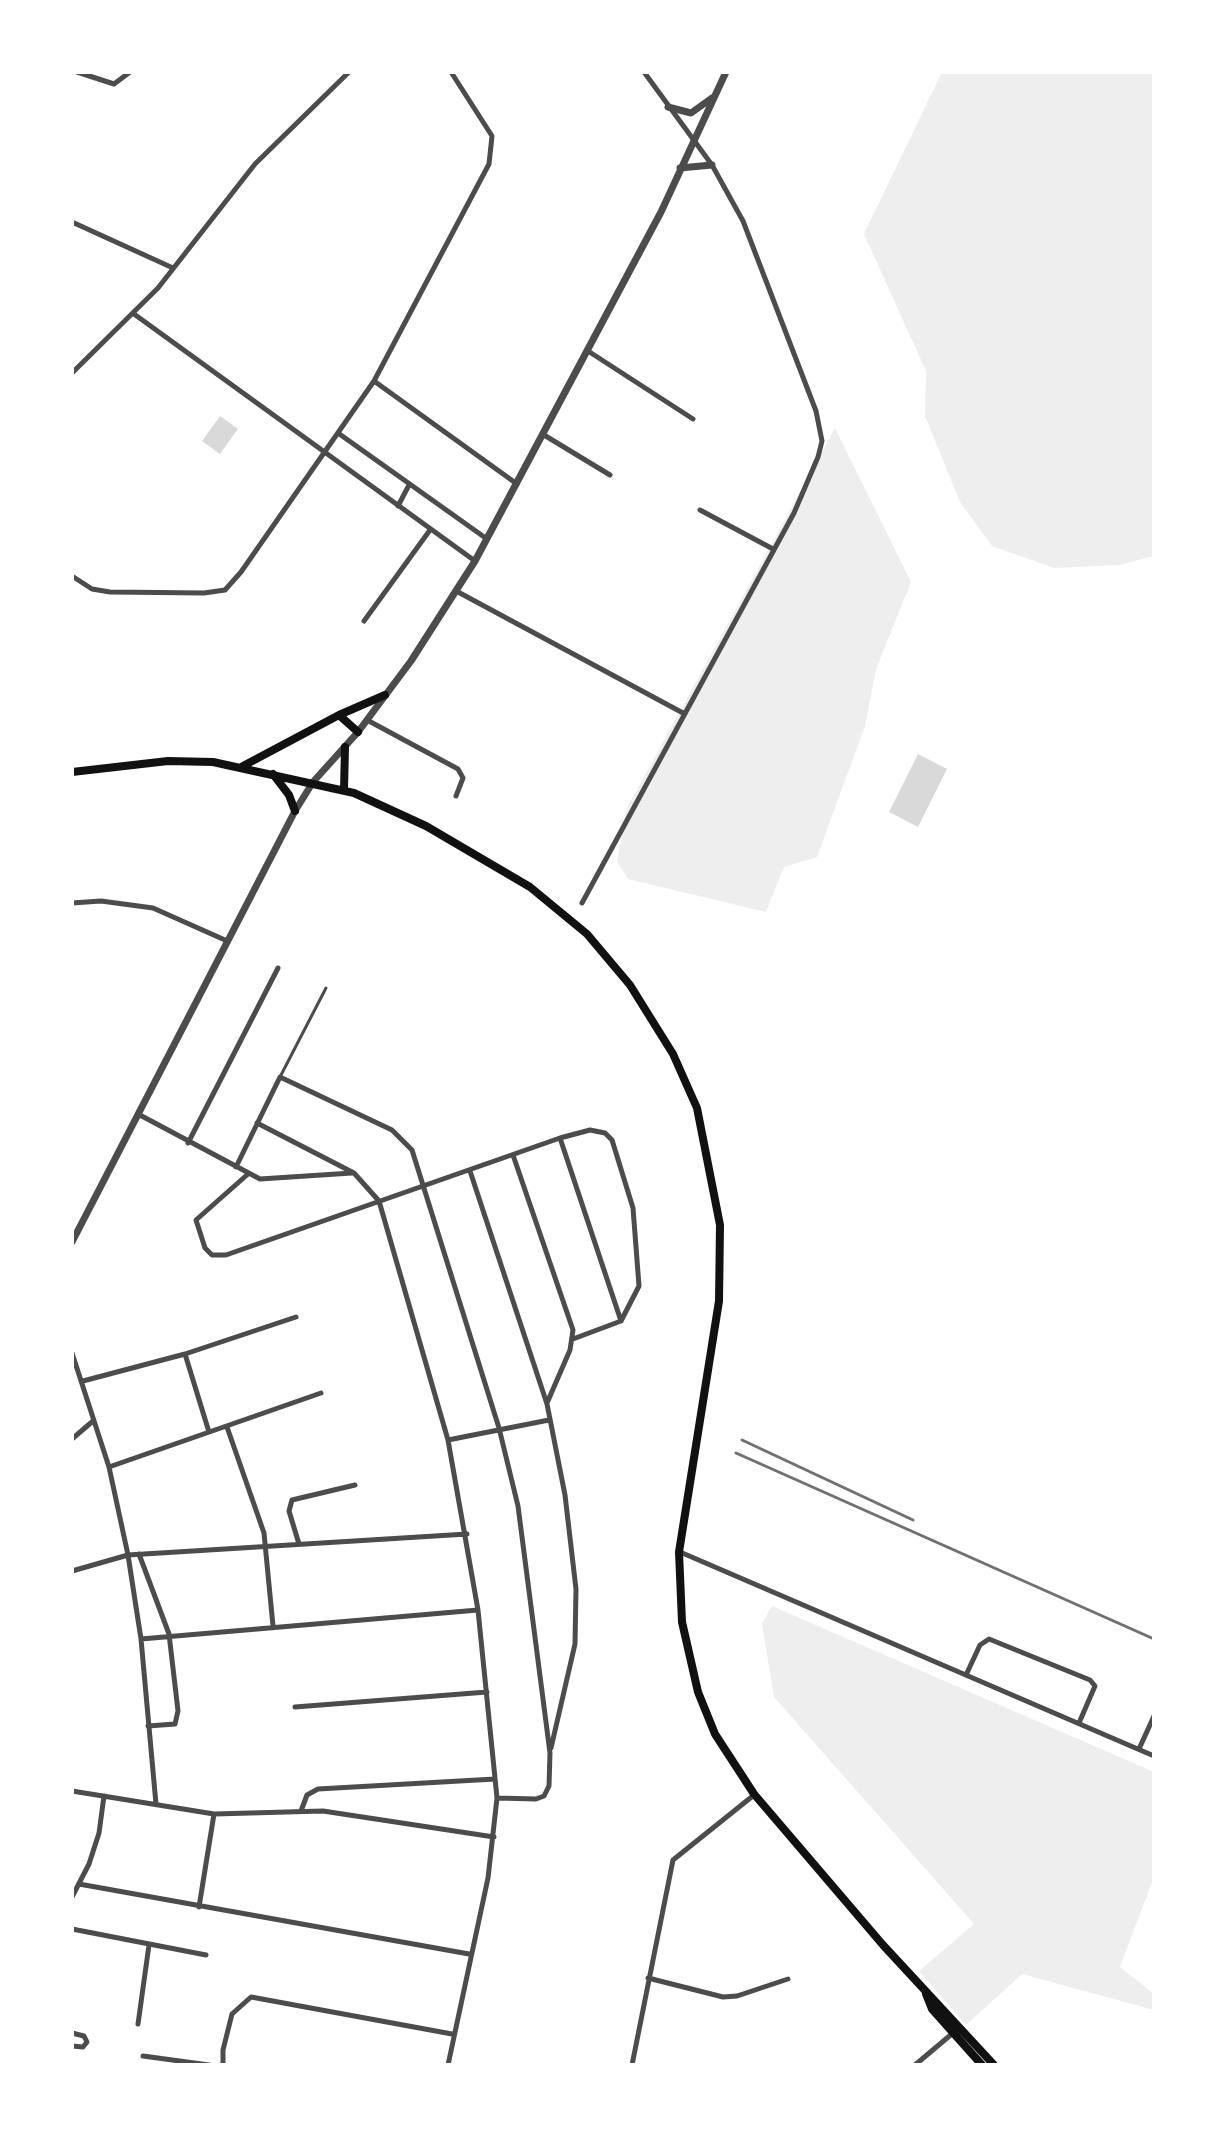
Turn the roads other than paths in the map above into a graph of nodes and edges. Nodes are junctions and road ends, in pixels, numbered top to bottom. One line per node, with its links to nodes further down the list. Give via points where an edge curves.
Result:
1 (77, 72): 2 (street, via 114,84)
2 (130, 72)
3 (349, 72): 13 (street, via 255,164)
4 (451, 72): 17 (street, via 492,136 492,152)
5 (644, 72): 8 (street)
6 (726, 72): 7 (street)
7 (715, 94): 8 (street, via 691,113); 9 (street)
8 (668, 107): 9 (street)
9 (693, 140): 10 (street); 11 (street)
10 (712, 165): 11 (street); 29 (street, via 756,251 821,425 813,472)
11 (680, 168): 15 (street)
12 (72, 222): 13 (street)
13 (174, 268): 14 (street)
14 (134, 314): 16 (street); 21 (street)
15 (588, 351): 18 (street); 20 (street)
16 (72, 373)
17 (374, 381): 19 (street); 23 (street)
18 (693, 419)
19 (338, 433): 21 (street); 24 (street)
20 (544, 435): 22 (street); 23 (street)
21 (324, 453): 25 (street); 31 (street, via 225,590 110,592 92,589)
22 (610, 475)
23 (517, 484): 28 (street)
24 (409, 485): 25 (street); 28 (street)
25 (398, 506): 27 (street)
26 (700, 510): 29 (street)
27 (430, 530): 30 (street); 33 (street)
28 (487, 539): 30 (street)
29 (773, 549): 35 (street)
30 (475, 561): 32 (street)
31 (72, 576)
32 (458, 592): 34 (street); 35 (street)
33 (364, 621)
34 (385, 695): 36 (main road); 37 (street)
35 (683, 713): 48 (street)
36 (339, 715): 38 (main road); 40 (main road)
37 (367, 720): 38 (street); 45 (street, via 452,763 463,778)
38 (358, 732): 39 (street)
39 (345, 747): 43 (street); 44 (main road)
40 (243, 766): 41 (main road, via 168,761); 42 (main road)
41 (72, 772)
42 (272, 773): 43 (main road); 46 (main road)
43 (313, 782): 44 (main road); 46 (street)
44 (344, 790): 85 (main road, via 399,812 482,857 564,913 630,985 685,1080 709,1157 722,1254)
45 (456, 796)
46 (295, 811): 49 (street)
47 (72, 903): 49 (street, via 153,908)
48 (582, 903)
49 (225, 940): 53 (street)
50 (278, 968): 56 (street)
51 (326, 988): 52 (lane)
52 (280, 1077): 54 (street); 62 (street, via 400,1135)
53 (138, 1114): 56 (street); 64 (street)
54 (257, 1123): 58 (street); 60 (street)
55 (560, 1138): 57 (street); 66 (street); 66 (street, via 590,1130 612,1140 628,1188 640,1275)
56 (188, 1143): 58 (street)
57 (513, 1155): 59 (street); 67 (street)
58 (236, 1167): 61 (street)
59 (470, 1171): 62 (street); 72 (street)
60 (354, 1173): 61 (street, via 268,1181); 63 (street)
61 (248, 1174): 63 (street, via 201,1213 196,1227 205,1248 220,1257)
62 (426, 1188): 63 (street); 76 (street)
63 (379, 1201): 79 (street)
64 (72, 1242)
65 (296, 1317): 69 (street)
66 (621, 1321): 67 (street)
67 (573, 1339): 72 (street)
68 (72, 1353): 70 (street)
69 (185, 1354): 70 (street); 77 (street)
70 (83, 1381): 74 (street)
71 (321, 1393): 75 (street)
72 (547, 1404): 73 (street)
73 (550, 1420): 76 (street); 100 (street, via 576,1589 575,1644)
74 (93, 1421): 78 (street); 80 (street)
75 (227, 1427): 77 (street); 84 (street)
76 (499, 1428): 79 (street); 100 (street, via 518,1506)
77 (209, 1432): 80 (street)
78 (72, 1439)
79 (448, 1440): 82 (street)
80 (109, 1467): 87 (street)
81 (355, 1485): 83 (street, via 292,1500 289,1511)
82 (467, 1534): 83 (street); 89 (street)
83 (299, 1544): 84 (street)
84 (267, 1548): 86 (street); 90 (street)
85 (679, 1552): 93 (street); 104 (main road, via 682,1622 698,1692 715,1734)
86 (139, 1554): 87 (street); 91 (street)
87 (128, 1555): 88 (street); 92 (street)
88 (72, 1571)
89 (478, 1610): 90 (street); 94 (street)
90 (273, 1626): 91 (street)
91 (169, 1634): 92 (street); 98 (street, via 177,1720)
92 (141, 1639): 98 (street)
93 (966, 1675): 97 (street); 97 (street, via 980,1645 989,1639 1090,1680 1095,1686)
94 (487, 1692): 95 (street); 102 (street)
95 (295, 1707)
96 (1154, 1716): 99 (street)
97 (1079, 1723): 99 (street)
98 (148, 1726): 107 (street)
99 (1139, 1749): 101 (street)
100 (550, 1753): 106 (street, via 544,1796)
101 (1154, 1756)
102 (495, 1779): 106 (street); 108 (street, via 318,1789 307,1795)
103 (72, 1791): 105 (street)
104 (754, 1794): 118 (street, via 673,1860); 121 (main road)
105 (104, 1796): 107 (street); 111 (street, via 99,1833)
106 (497, 1798): 110 (street)
107 (156, 1804): 109 (street)
108 (301, 1811): 109 (street); 110 (street)
109 (214, 1814): 113 (street)
110 (494, 1837): 116 (street)
111 (79, 1884): 112 (street); 113 (street)
112 (72, 1897)
113 (199, 1907): 116 (street)
114 (72, 1929): 115 (street)
115 (149, 1945): 117 (street); 120 (street)
116 (469, 1954): 123 (street)
117 (206, 1955)
118 (648, 1978): 119 (street, via 723,1997); 129 (street)
119 (788, 1979)
120 (138, 2024)
121 (956, 2031): 130 (street); 131 (main road); 132 (main road)
122 (72, 2033): 124 (street, via 87,2042 81,2048)
123 (452, 2034): 127 (street, via 251,1997 232,2014); 128 (street)
124 (72, 2046)
125 (143, 2056): 126 (street)
126 (209, 2065)
127 (223, 2065)
128 (448, 2065)
129 (632, 2065)
130 (915, 2065)
131 (982, 2065)
132 (994, 2065)

